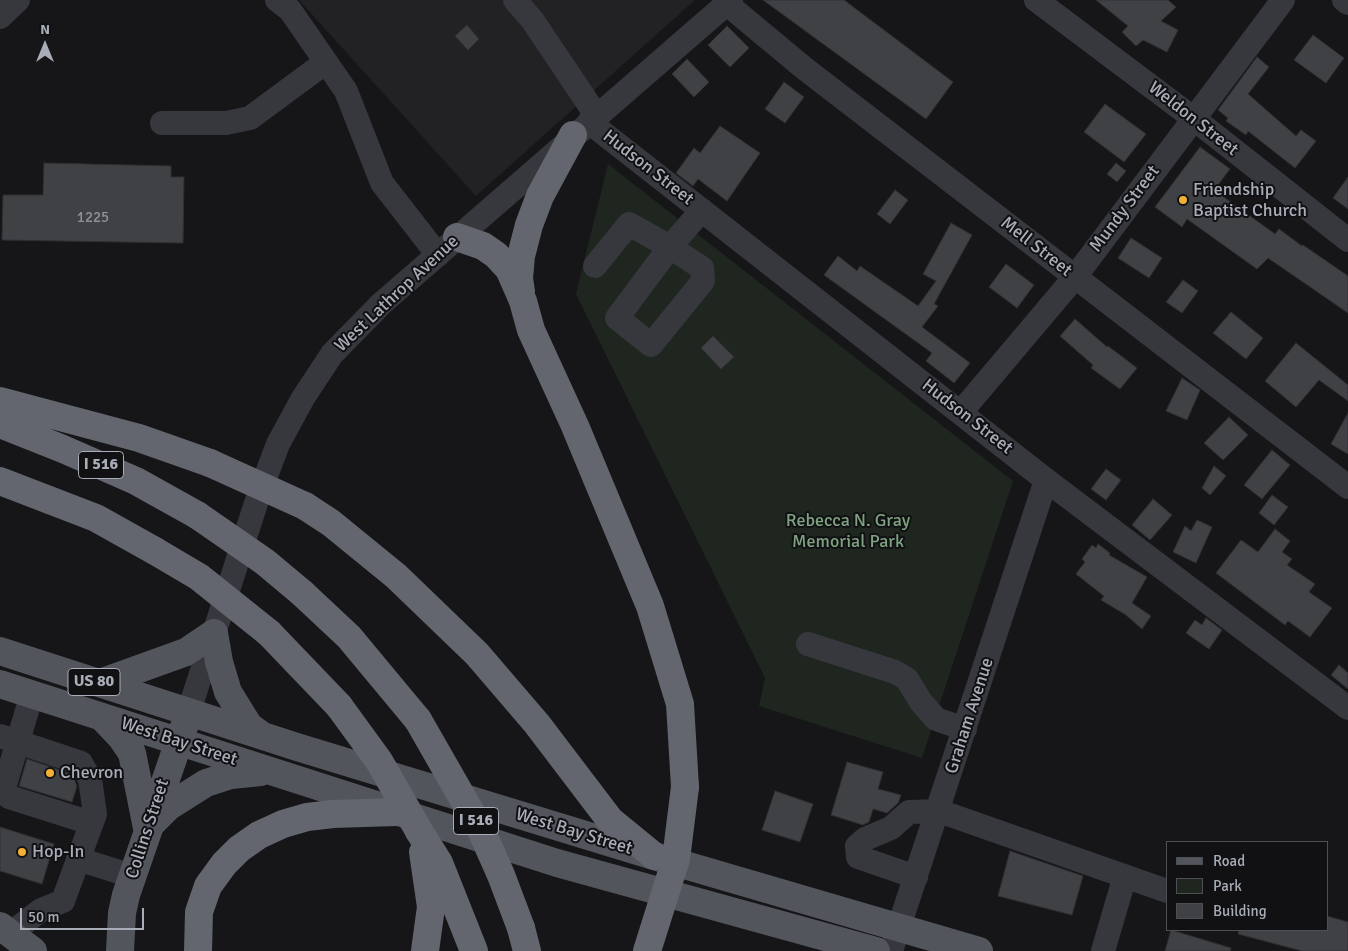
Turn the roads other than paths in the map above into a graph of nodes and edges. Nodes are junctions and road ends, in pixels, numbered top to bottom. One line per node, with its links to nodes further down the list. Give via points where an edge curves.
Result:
1 (18, 0): 9 (street)
2 (276, 0): 10 (street, via 290,10)
3 (515, 0): 13 (street, Hudson Street, via 533,21)
4 (1036, 0): 11 (street, Weldon Street)
5 (1283, 0): 11 (street, Mundy Street)
6 (1344, 0): 8 (street)
7 (729, 2): 13 (street, West Lathrop Avenue); 18 (street, Mell Street, via 804,68)
8 (1348, 3)
9 (0, 17)
10 (326, 62): 12 (street, via 250,118 226,123); 16 (street, via 346,91 382,183)
11 (1193, 118): 15 (street, Weldon Street); 18 (street, Mundy Street)
12 (162, 123)
13 (586, 124): 14 (street, Hudson Street); 16 (street, West Lathrop Avenue); 19 (highway, via 540,196 529,224 519,278)
14 (702, 210): 17 (street, via 670,247 629,224); 21 (street, Hudson Street)
15 (1348, 240)
16 (448, 246): 19 (highway, via 483,246 496,255 509,270); 26 (street, West Lathrop Avenue, via 381,304 332,354 303,398 278,444)
17 (595, 266)
18 (1074, 277): 21 (street, Mundy Street); 25 (street, Mell Street)
19 (522, 301): 59 (highway, bridge, via 531,330 650,606 680,704 685,787 676,859)
20 (0, 401): 44 (highway, bridge, via 139,438 210,463 305,506 331,523 396,576 477,654 537,724 610,820)
21 (961, 412): 23 (street, Hudson Street)
22 (0, 424): 52 (highway, I 516, bridge, via 127,477 197,515 265,562 349,637 418,720 481,830)
23 (1046, 480): 32 (street, Hudson Street); 35 (street, Graham Avenue)
24 (0, 481): 46 (highway, bridge, via 96,518 155,551 198,577 268,633 339,706 379,761 419,830)
25 (1348, 487)
26 (214, 633): 29 (main road, via 186,652); 33 (street, West Lathrop Avenue); 36 (main road, via 228,692 249,726)
27 (808, 644): 35 (street, via 895,672 907,679 936,719)
28 (0, 651): 29 (main road, West Bay Street / US 80)
29 (100, 683): 33 (main road, West Bay Street / US 80)
30 (0, 684): 31 (main road, West Bay Street / US 80)
31 (32, 694): 34 (main road, West Bay Street / US 80); 37 (street)
32 (1348, 708)
33 (189, 711): 36 (main road, West Bay Street); 38 (main road, Collins Street)
34 (100, 716): 38 (main road, West Bay Street); 43 (main road, via 132,753)
35 (965, 730): 40 (street, Graham Avenue)
36 (261, 735): 44 (main road, West Bay Street)
37 (9, 739): 42 (street, via 80,763 90,779 95,814); 42 (street, via 4,788 9,797)
38 (179, 742): 39 (main road, West Bay Street); 43 (main road, Collins Street)
39 (272, 772): 41 (main road, West Bay Street); 43 (main road, via 232,775 206,783 168,807)
40 (939, 810): 48 (street); 49 (street, Graham Avenue); 49 (street, via 909,812 891,828 857,846 858,857)
41 (396, 812): 56 (highway, via 307,817 283,824 253,839 224,864 208,886 200,912); 60 (main road, West Bay Street, via 557,863)
42 (91, 823): 45 (street)
43 (147, 828): 47 (main road, Collins Street)
44 (654, 856): 53 (main road, West Bay Street)
45 (78, 859): 47 (street); 51 (street, via 63,902)
46 (433, 866): 57 (highway); 58 (highway)
47 (132, 876): 55 (main road, Collins Street, via 122,913)
48 (1125, 876): 50 (street); 62 (street)
49 (916, 877): 53 (street, Graham Avenue)
50 (1166, 891)
51 (5, 930): 54 (main road)
52 (524, 939)
53 (895, 939): 61 (main road, West Bay Street)
54 (33, 951)
55 (120, 951)
56 (198, 951)
57 (425, 951)
58 (474, 951)
59 (647, 951)
60 (876, 951)
61 (979, 951)
62 (1103, 951)

